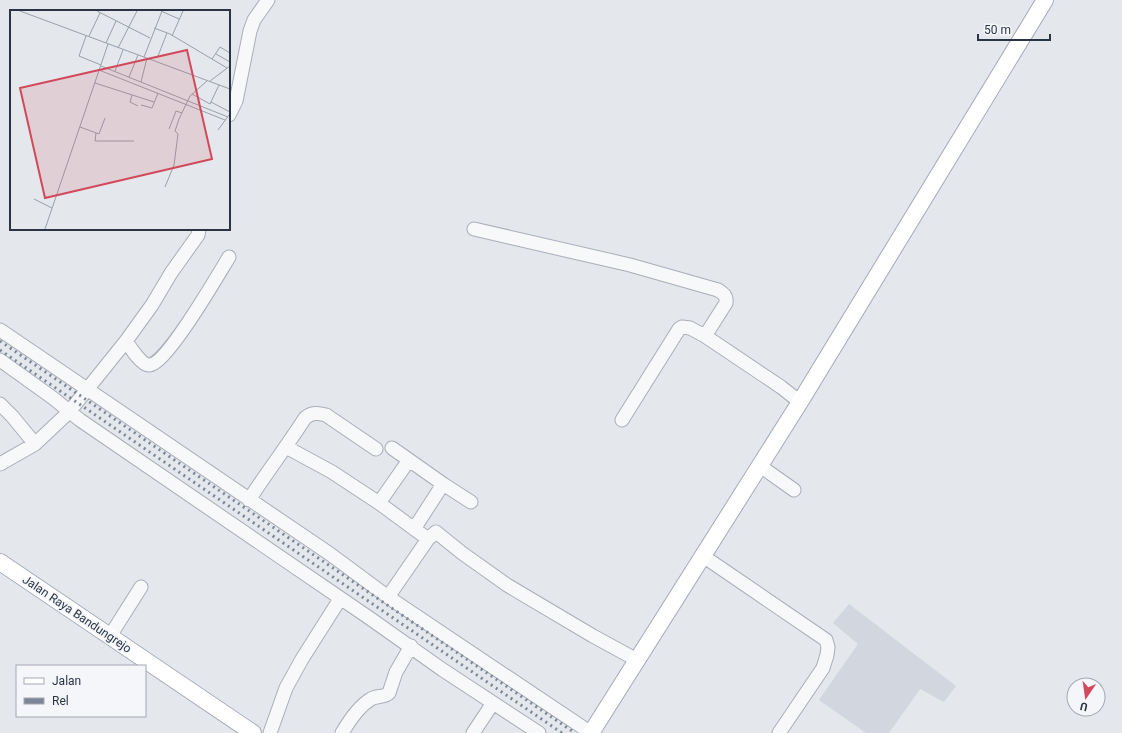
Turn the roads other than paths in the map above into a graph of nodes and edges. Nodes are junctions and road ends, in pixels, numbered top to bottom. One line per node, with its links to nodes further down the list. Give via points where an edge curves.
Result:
1 (268, 0): 3 (street, via 254,20 250,31 236,101)
2 (1045, 0): 12 (main road)
3 (230, 113)
4 (474, 229): 8 (street, via 630,265 718,290 724,294 726,304)
5 (200, 230): 9 (street)
6 (229, 257): 9 (street, via 176,340 158,361 150,366 146,365)
7 (0, 330): 11 (street)
8 (705, 336): 12 (street); 15 (street, via 690,328 679,329)
9 (126, 341): 11 (street)
10 (0, 360): 14 (street)
11 (87, 389): 14 (street); 25 (street)
12 (800, 402): 22 (main road)
13 (0, 404): 16 (street)
14 (69, 412): 16 (street); 34 (street)
15 (622, 420)
16 (35, 444): 21 (street)
17 (286, 447): 19 (street, via 305,418 309,414 318,413 326,415); 25 (street); 27 (street, via 332,472)
18 (392, 448): 20 (street)
19 (376, 449)
20 (408, 460): 23 (street); 27 (street)
21 (0, 464)
22 (760, 466): 24 (street); 30 (main road)
23 (443, 484): 26 (street); 28 (street)
24 (794, 490)
25 (249, 500): 33 (street, via 330,554)
26 (471, 502)
27 (379, 503): 28 (street)
28 (414, 528): 29 (street)
29 (428, 539): 33 (street); 37 (street, via 434,532 437,533 507,585)
30 (703, 556): 37 (main road); 45 (street, via 826,640 828,646 823,668)
31 (0, 562): 35 (main road, Jalan Raya Bandungrejo)
32 (141, 586): 35 (street)
33 (388, 597): 44 (street)
34 (340, 599): 36 (street); 40 (street, via 286,688)
35 (110, 636): 39 (main road, Jalan Raya Bandungrejo)
36 (411, 646): 38 (street); 41 (street, via 396,672 389,693 370,699 359,709)
37 (637, 660): 44 (main road)
38 (493, 703): 42 (street); 43 (street)
39 (253, 733)
40 (270, 733)
41 (342, 733)
42 (473, 733)
43 (539, 733)
44 (591, 733)
45 (779, 733)

